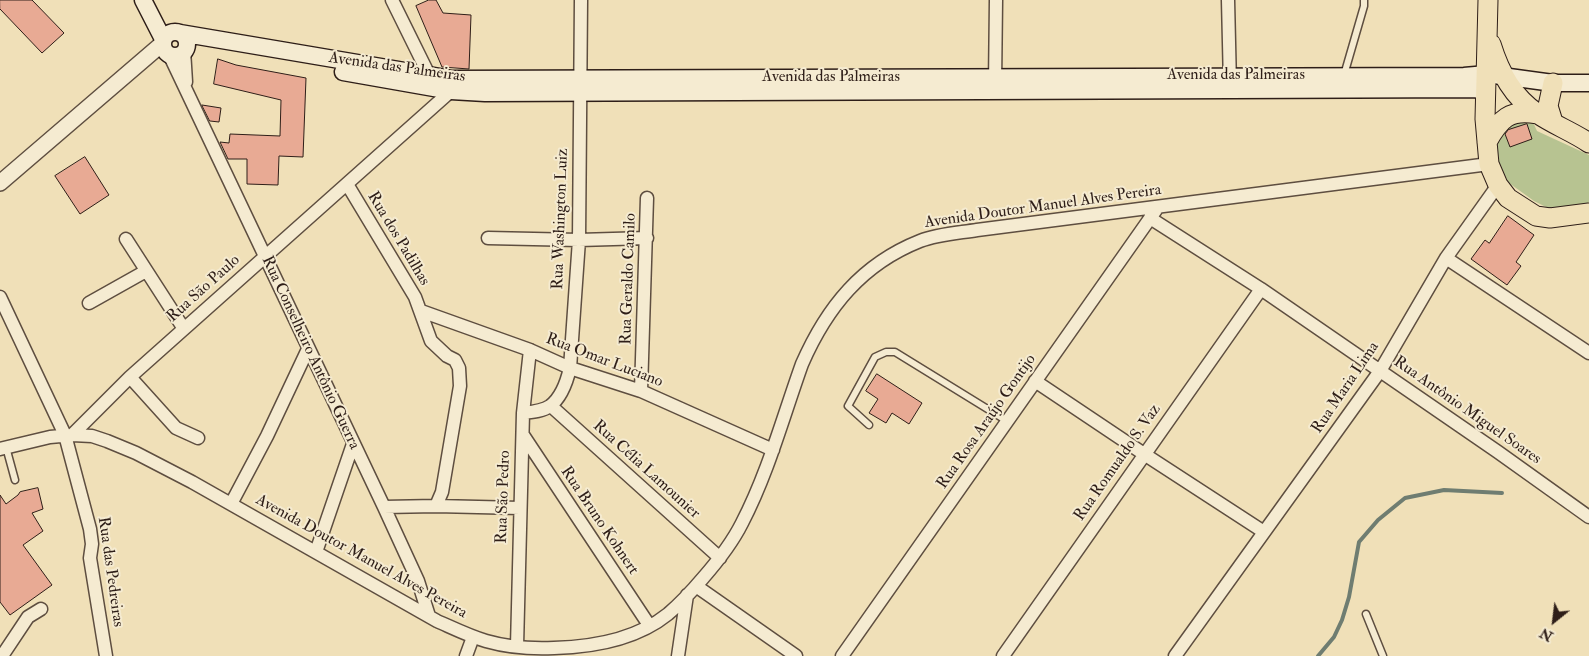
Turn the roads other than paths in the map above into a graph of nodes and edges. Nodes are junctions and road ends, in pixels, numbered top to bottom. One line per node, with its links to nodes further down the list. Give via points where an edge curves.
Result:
1 (143, 0): 8 (main road, via 154,20)
2 (392, 0): 9 (street)
3 (581, 0): 16 (street, Rua Washington Luiz)
4 (996, 0): 15 (street)
5 (1228, 0): 12 (street)
6 (1364, 0): 11 (lane)
7 (1488, 0): 10 (main road, via 1489,36)
8 (174, 44): 9 (main road, Avenida das Palmeiras); 17 (main road, Avenida das Palmeiras, via 218,48); 23 (street, via 132,71); 34 (street, Rua Conselheiro Antônio Guerra, via 187,92)
9 (429, 75): 16 (main road, Avenida das Palmeiras)
10 (1496, 75): 11 (main road, Avenida das Palmeiras); 13 (main road, Avenida das Palmeiras); 18 (main road); 19 (main road)
11 (1344, 76): 12 (main road, Avenida das Palmeiras)
12 (1230, 83): 15 (main road, Avenida das Palmeiras); 18 (main road, Avenida das Palmeiras, via 1477,89)
13 (1553, 83): 14 (main road); 19 (main road)
14 (1589, 83)
15 (995, 84): 16 (main road, Avenida das Palmeiras)
16 (580, 85): 17 (main road, Avenida das Palmeiras, via 484,93); 33 (street, Rua Washington Luiz)
17 (451, 92): 24 (street, Rua São Paulo)
18 (1486, 99): 20 (main road)
19 (1545, 118): 20 (main road, via 1524,112 1513,114 1501,121); 21 (main road)
20 (1487, 142): 22 (main road)
21 (1588, 142)
22 (1489, 164): 25 (main road); 27 (street, Avenida Doutor Manuel Alves Pereira)
23 (0, 183)
24 (347, 184): 34 (street, Rua São Paulo); 40 (street, Rua dos Padilhas)
25 (1498, 185): 28 (main road, via 1508,198 1536,216 1550,218); 35 (street, Rua Maria Lima)
26 (648, 198): 31 (street, Rua Geraldo Camilo)
27 (1158, 206): 29 (street, Rua Rosa Araújo Gontijo); 59 (street, Avenida Doutor Manuel Alves Pereira, via 944,235 922,240 882,260 852,286 811,343)
28 (1586, 212)
29 (1150, 218): 37 (street, Rua Antônio Miguel Soares); 48 (street, Rua Rosa Araújo Gontijo)
30 (488, 238): 33 (street)
31 (647, 238): 33 (street); 49 (street, Rua Geraldo Camilo)
32 (126, 239): 36 (street)
33 (579, 240): 45 (street, Rua Washington Luiz)
34 (265, 257): 41 (street, Rua São Paulo); 42 (street, Rua Conselheiro Antônio Guerra)
35 (1446, 258): 44 (street); 46 (street, Rua Maria Lima)
36 (146, 271): 39 (street); 41 (street)
37 (1261, 289): 46 (street, Rua Antônio Miguel Soares); 60 (street, Rua Romualdo S. Vaz)
38 (0, 297): 54 (street, Rua das Pedreiras)
39 (89, 303)
40 (421, 311): 43 (street, Rua Omar Luciano); 63 (street, Rua dos Padilhas, via 430,341 455,360 461,377 442,492)
41 (184, 329): 47 (street, Rua São Paulo)
42 (308, 348): 57 (street, Rua Conselheiro Antônio Guerra); 62 (street)
43 (530, 350): 45 (street, Rua Omar Luciano); 51 (street, Rua São Pedro)
44 (1589, 353)
45 (570, 368): 49 (street, Rua Omar Luciano); 50 (street, Rua Washington Luiz, via 566,386)
46 (1380, 371): 66 (street, Rua Antônio Miguel Soares); 67 (street, Rua Maria Lima)
47 (130, 377): 54 (street, Rua São Paulo); 56 (street, via 176,428)
48 (1035, 381): 52 (street, Rua Rosa Araújo Gontijo); 60 (street)
49 (641, 391): 59 (street, Rua Omar Luciano)
50 (551, 406): 51 (street); 69 (street, Rua Célia Lamounier)
51 (524, 413): 55 (street, Rua São Pedro)
52 (1007, 421): 53 (lane, via 895,352 886,352 875,357 848,406); 83 (street, Rua Rosa Araújo Gontijo)
53 (869, 425)
54 (68, 435): 58 (street, Avenida Doutor Manuel Alves Pereira); 62 (street, Avenida Doutor Manuel Alves Pereira, via 99,439 136,453); 79 (street, Rua das Pedreiras, via 90,529 90,558)
55 (523, 435): 65 (street, Rua São Pedro); 74 (street, Rua Bruno Kohnert)
56 (198, 438)
57 (352, 444): 64 (street, Rua Conselheiro Antônio Guerra); 68 (street)
58 (3, 448): 61 (lane)
59 (773, 450): 69 (street, Avenida Doutor Manuel Alves Pereira, via 753,502)
60 (1144, 454): 67 (street); 84 (street, Rua Romualdo S. Vaz)
61 (15, 480)
62 (231, 504): 68 (street, Avenida Doutor Manuel Alves Pereira)
63 (436, 506): 64 (street); 65 (street)
64 (384, 507): 73 (street, Rua Conselheiro Antônio Guerra, via 418,581)
65 (520, 508): 76 (street, Rua São Pedro)
66 (1589, 517)
67 (1264, 532): 85 (street, Rua Maria Lima)
68 (316, 552): 73 (street, Avenida Doutor Manuel Alves Pereira)
69 (720, 558): 70 (street, Avenida Doutor Manuel Alves Pereira)
70 (692, 590): 74 (street, Avenida Doutor Manuel Alves Pereira, via 666,615); 81 (street); 82 (street)
71 (40, 609): 78 (street, via 28,617)
72 (1366, 614): 86 (lane)
73 (429, 616): 75 (street, Avenida Doutor Manuel Alves Pereira)
74 (649, 625): 77 (street, Avenida Doutor Manuel Alves Pereira, via 629,636)
75 (473, 637): 76 (street, Avenida Doutor Manuel Alves Pereira); 80 (street)
76 (517, 646): 77 (street, Avenida Doutor Manuel Alves Pereira)
77 (570, 651)
78 (2, 656)
79 (106, 656)
80 (466, 656)
81 (678, 656)
82 (796, 656)
83 (842, 656)
84 (1003, 656)
85 (1175, 656)
86 (1383, 656)

